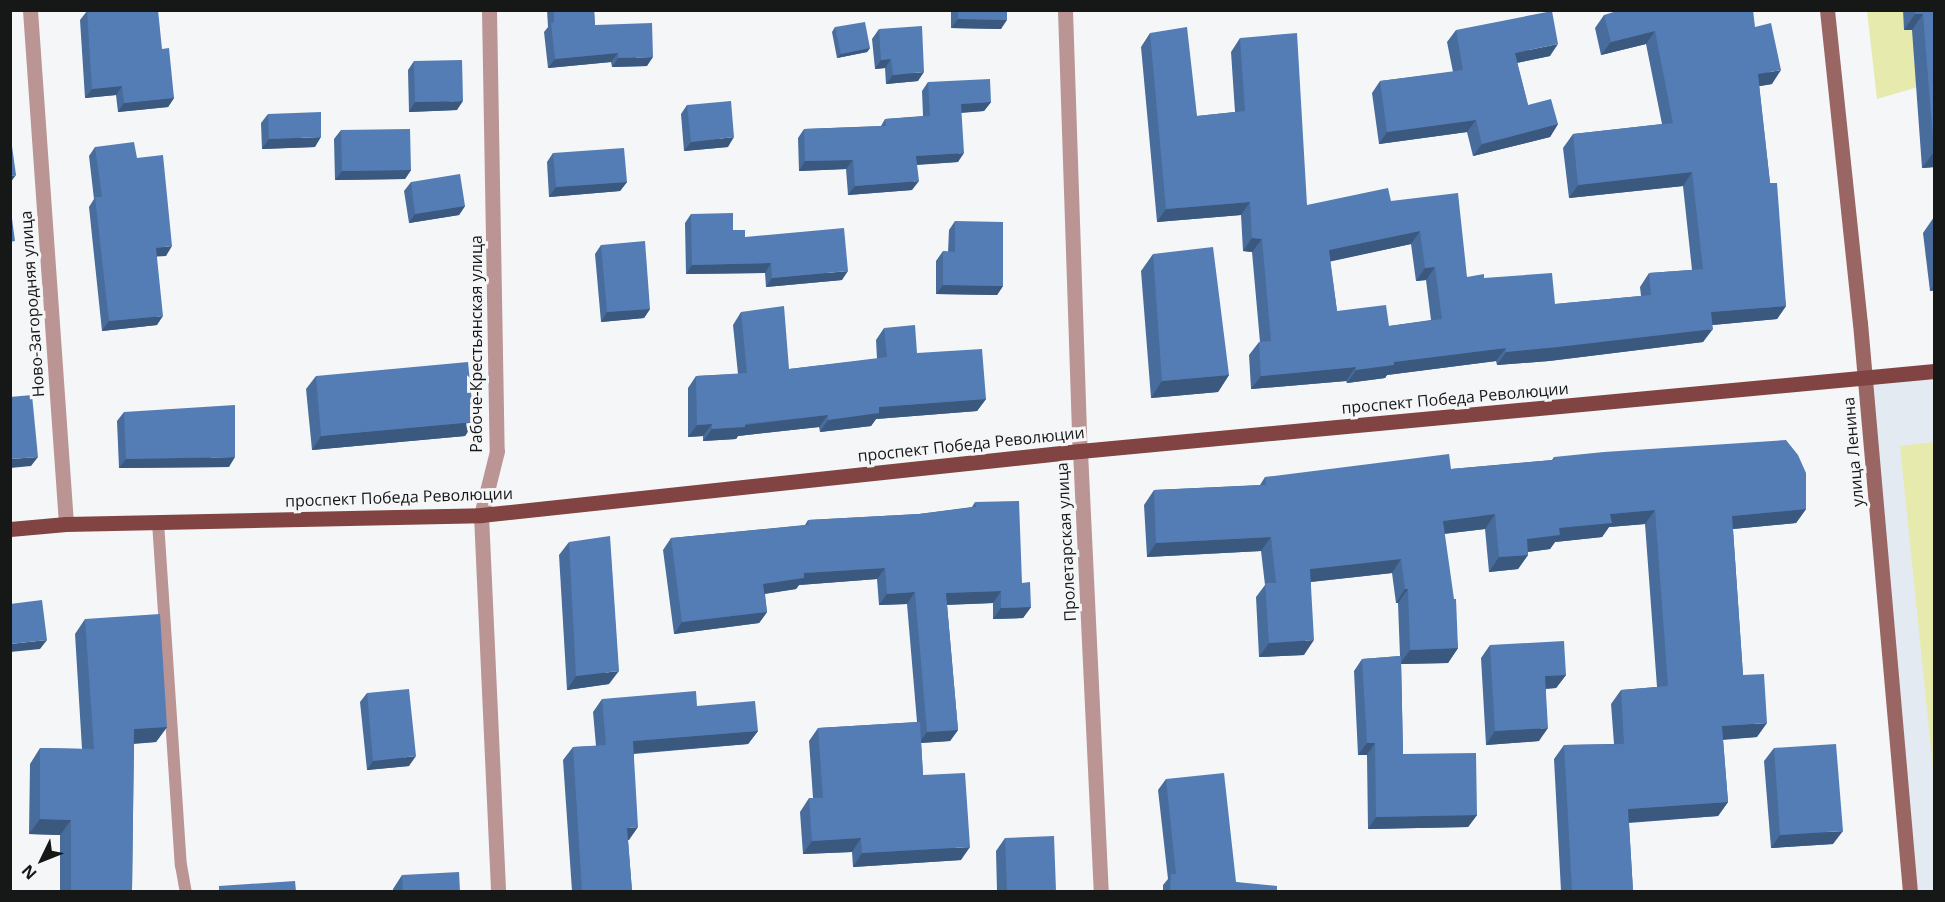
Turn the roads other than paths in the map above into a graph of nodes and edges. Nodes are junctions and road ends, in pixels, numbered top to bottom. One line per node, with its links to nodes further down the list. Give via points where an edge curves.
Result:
1 (30, 10): 10 (street, Ново-Загородняя улица)
2 (489, 10): 8 (street, Рабоче-Крестьянская улица, via 497,451)
3 (1065, 10): 7 (street, Пролетарская улица)
4 (1827, 10): 6 (main road, улица Ленина)
5 (1935, 371): 6 (main road, проспект Победа Революции)
6 (1864, 376): 7 (main road, проспект Победа Революции); 15 (main road, улица Ленина)
7 (1080, 450): 8 (main road, проспект Победа Революции); 14 (street, Пролетарская улица)
8 (482, 515): 9 (main road, проспект Победа Революции); 13 (street, Рабоче-Крестьянская улица)
9 (158, 522): 10 (main road, проспект Победа Революции); 12 (lane, via 180,853)
10 (66, 524): 11 (main road, проспект Победа Революции)
11 (10, 529)
12 (186, 891)
13 (498, 891)
14 (1101, 891)
15 (1910, 891)

